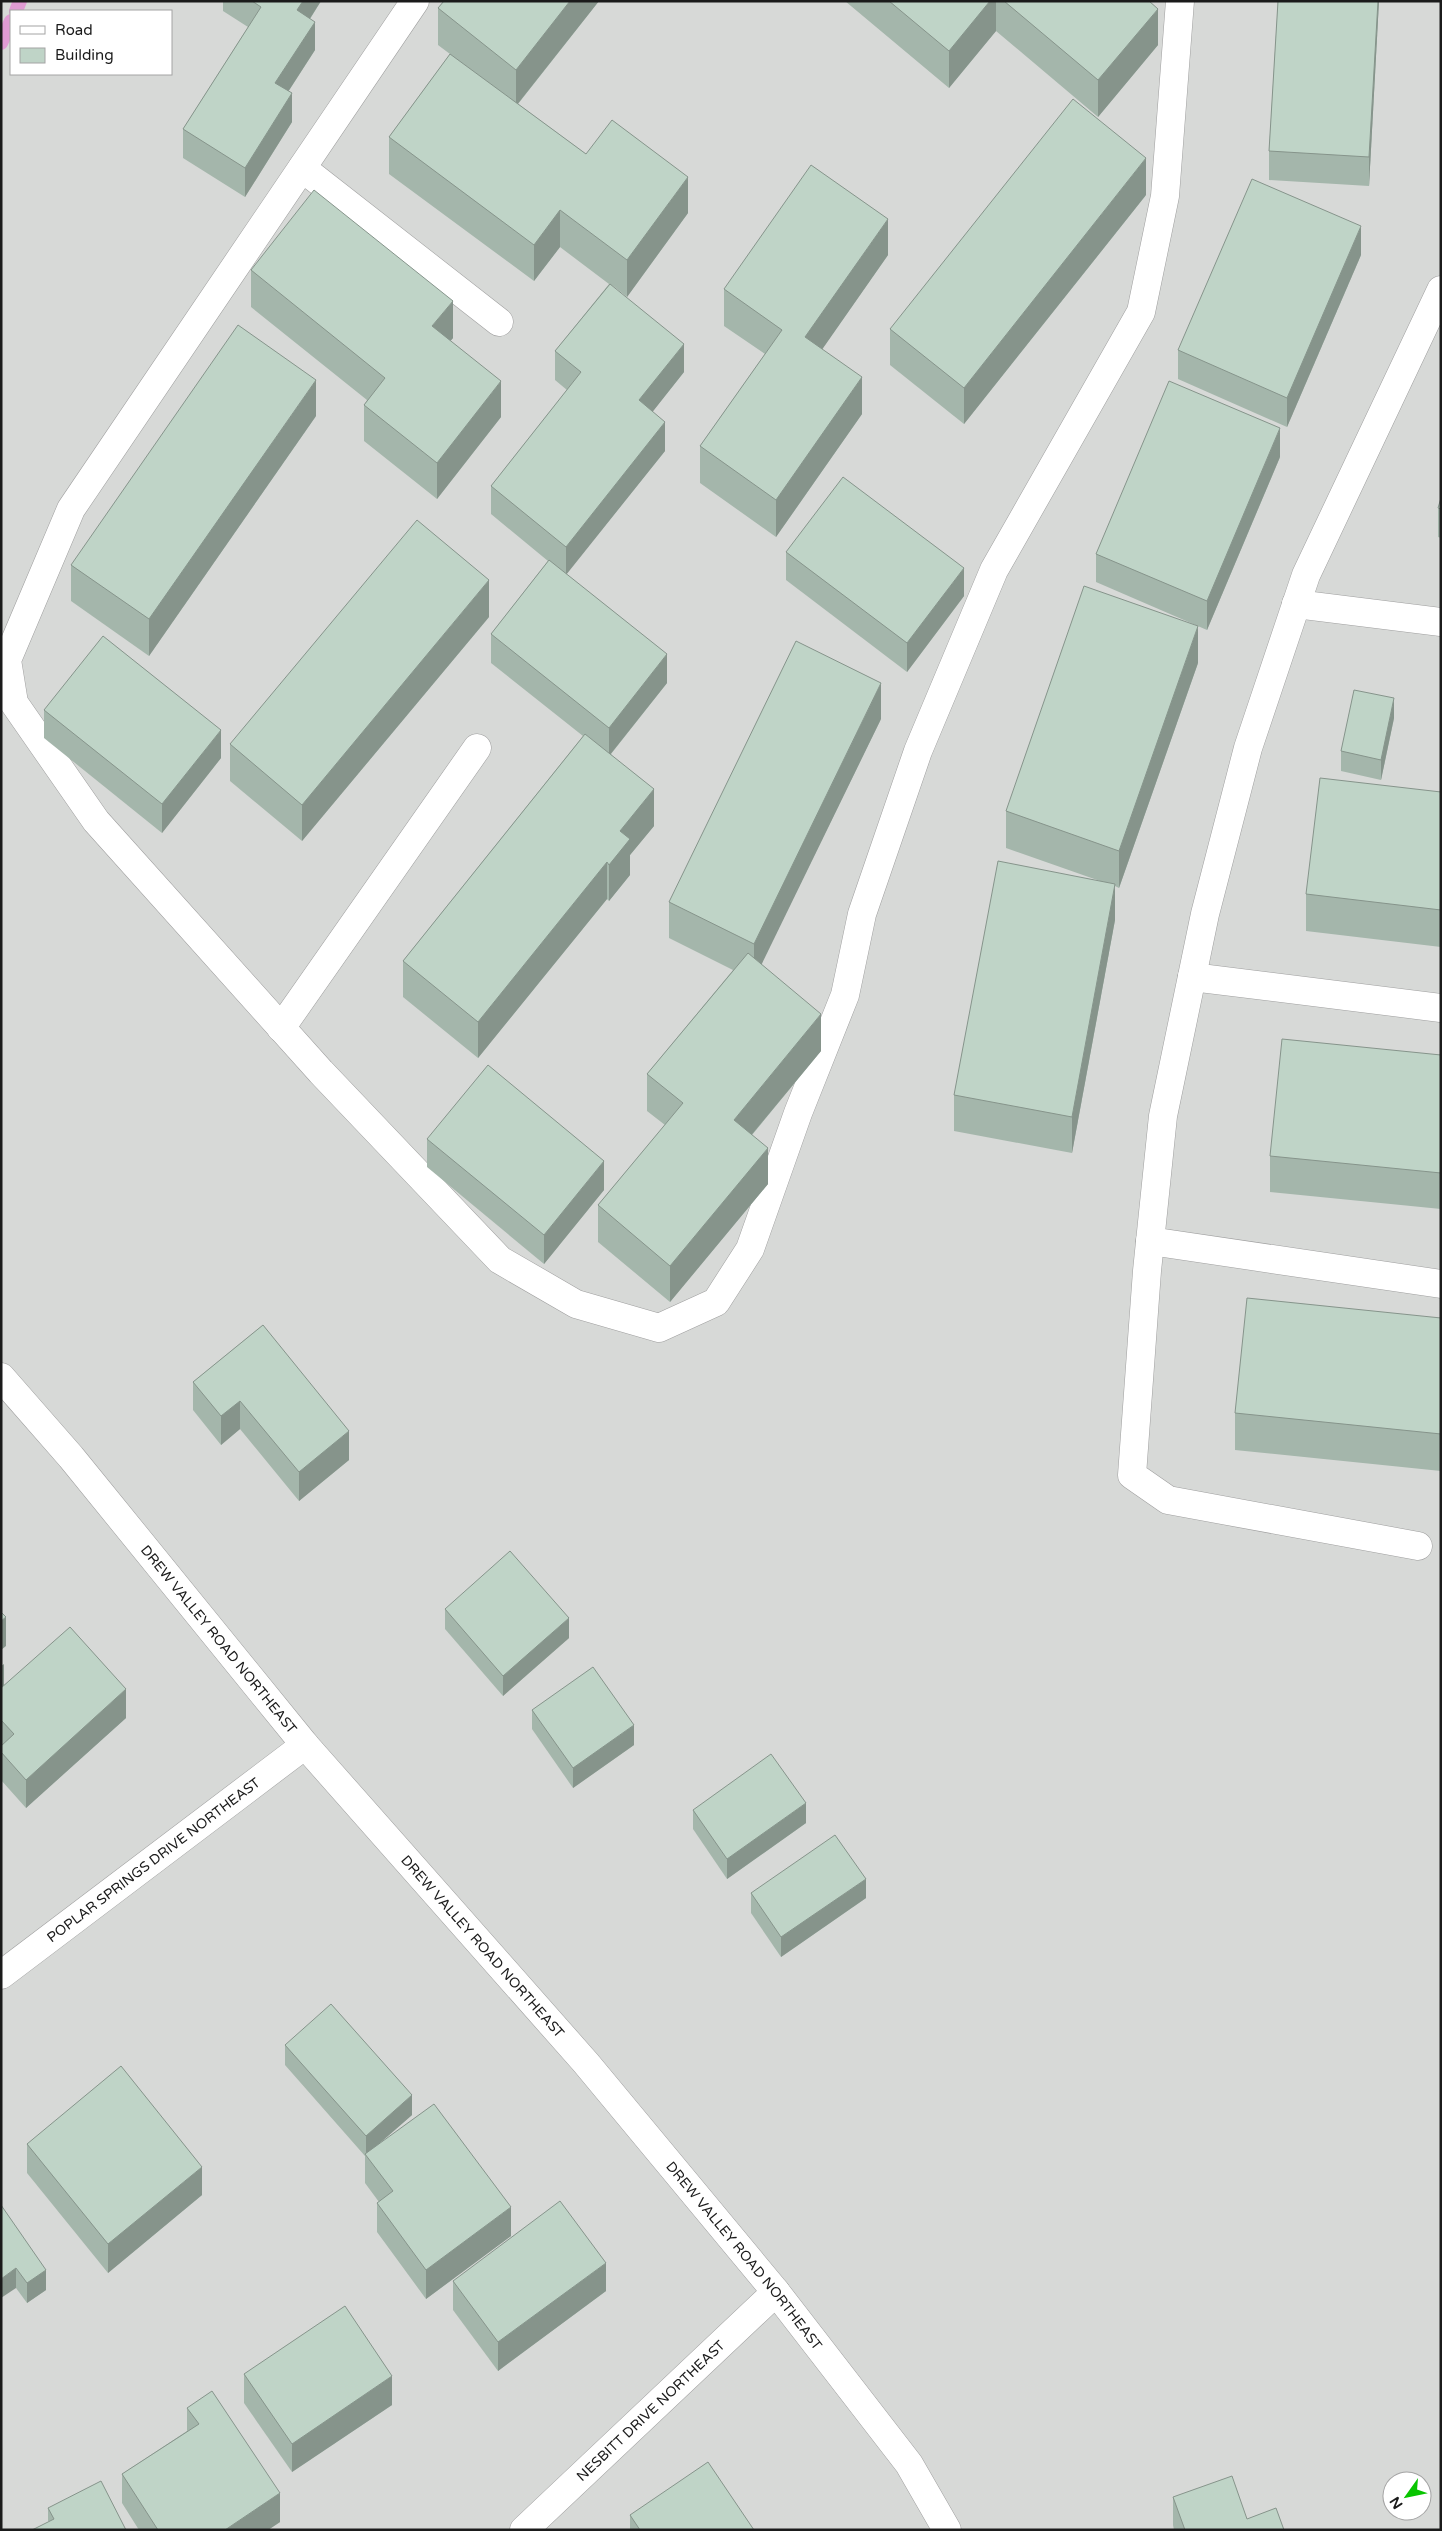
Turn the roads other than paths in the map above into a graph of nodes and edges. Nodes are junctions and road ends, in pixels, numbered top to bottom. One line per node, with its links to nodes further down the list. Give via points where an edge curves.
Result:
1 (415, 1): 3 (street)
2 (1180, 1): 11 (street, via 1165,196 1141,312 994,570 918,751 862,914 845,995 798,1113 750,1249 716,1302 659,1328 576,1304 500,1260)
3 (302, 168): 5 (street); 11 (street, via 71,509 7,660 14,703 96,821)
4 (1441, 290): 6 (street, via 1306,575)
5 (499, 322)
6 (1296, 604): 7 (street); 9 (street, via 1248,748)
7 (1441, 622)
8 (477, 748): 11 (street)
9 (1192, 976): 10 (street); 12 (street, via 1163,1116)
10 (1441, 1008)
11 (281, 1028)
12 (1150, 1241): 13 (street); 15 (street, via 1132,1475 1168,1500)
13 (1441, 1284)
14 (1, 1377): 16 (street, DREW VALLEY ROAD NORTHEAST, via 71,1456)
15 (1418, 1546)
16 (305, 1745): 17 (street, POPLAR SPRINGS DRIVE NORTHEAST); 18 (street, DREW VALLEY ROAD NORTHEAST, via 586,2063)
17 (1, 1975)
18 (776, 2292): 19 (street, NESBITT DRIVE NORTHEAST); 20 (street, DREW VALLEY ROAD NORTHEAST, via 909,2464)
19 (524, 2530)
20 (947, 2530)

